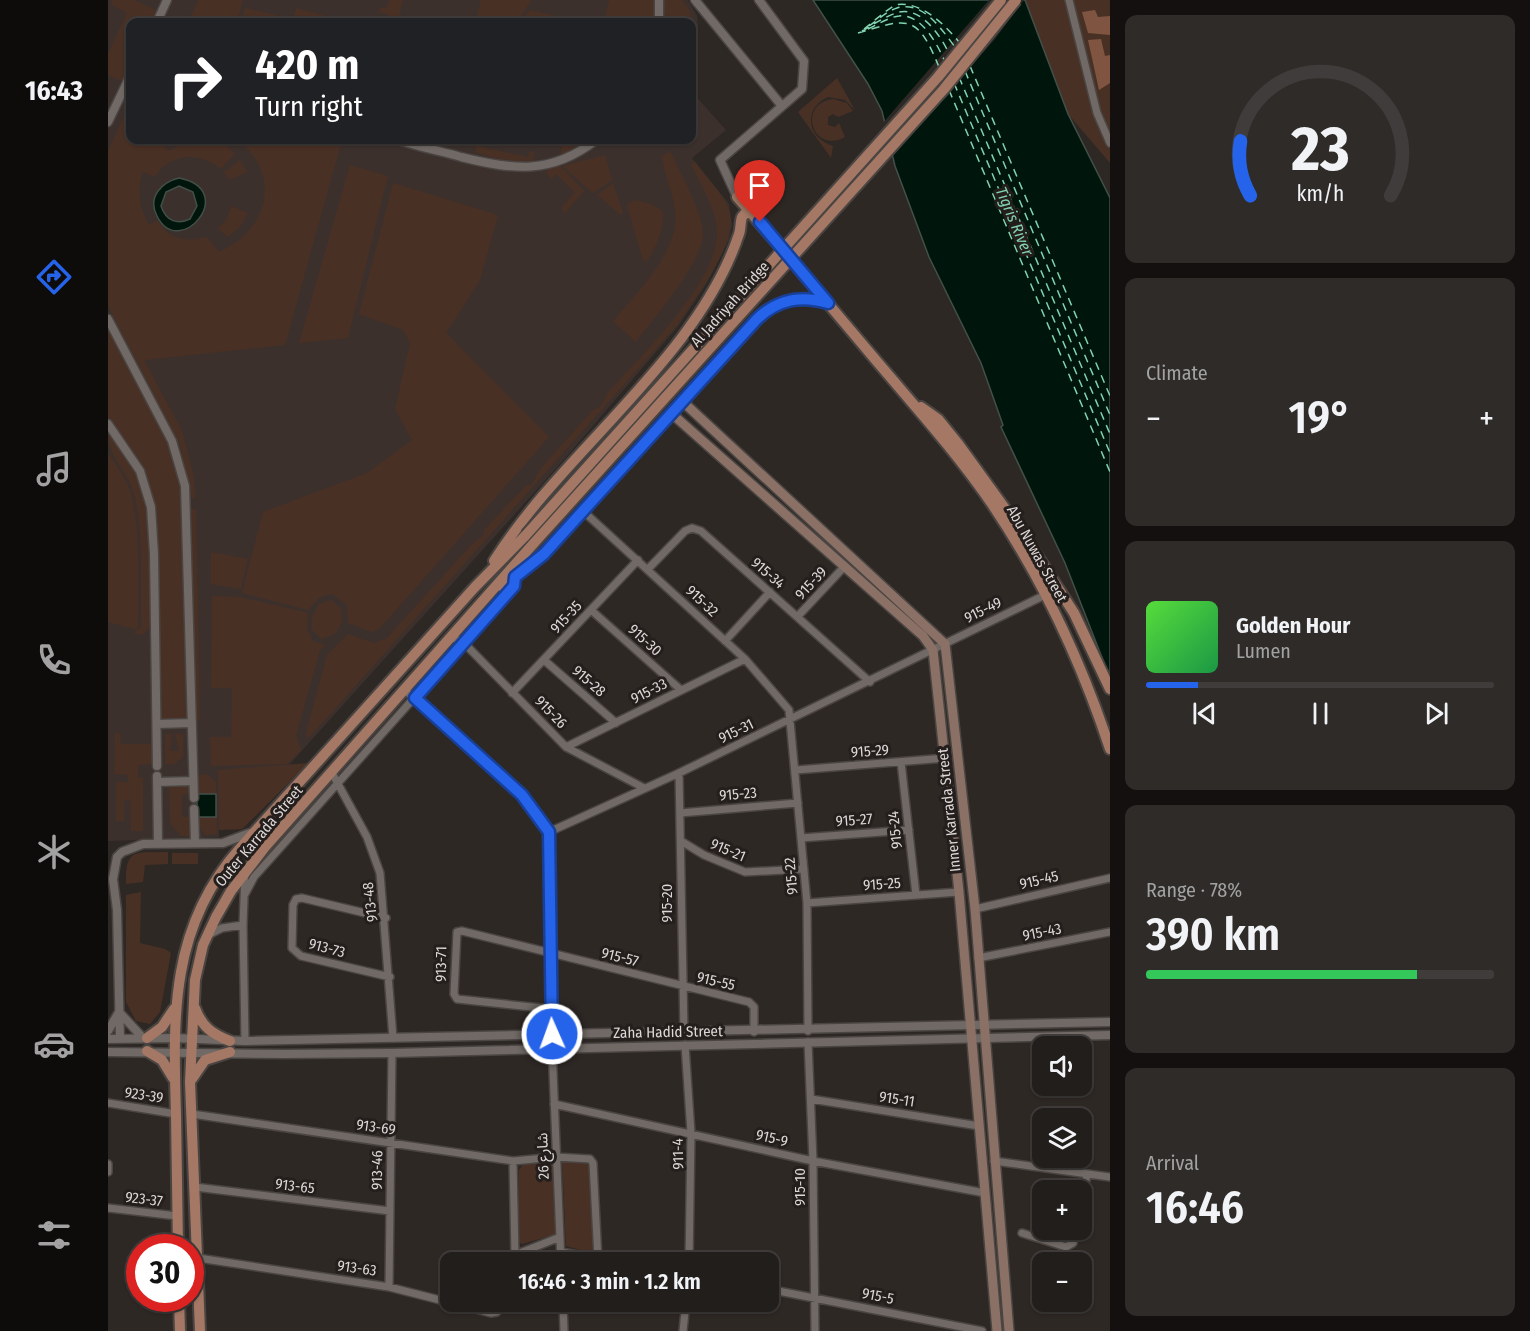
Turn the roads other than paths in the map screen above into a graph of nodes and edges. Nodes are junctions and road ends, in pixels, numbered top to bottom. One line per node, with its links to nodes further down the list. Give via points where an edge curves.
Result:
1 (167, 0): 8 (street)
2 (659, 0): 9 (street)
3 (695, 0): 11 (street)
4 (759, 0): 11 (street, via 804,61 802,88)
5 (1001, 0): 29 (main road, Al Jadriyah Bridge, bridge, via 938,77)
6 (1016, 0): 29 (main road, Al Jadriyah Bridge, bridge, via 944,89)
7 (1069, 0): 13 (street)
8 (159, 18)
9 (659, 18)
10 (126, 84): 12 (street)
11 (782, 106): 18 (street, via 720,160)
12 (108, 122)
13 (1101, 124): 14 (street); 15 (street)
14 (1110, 129)
15 (1110, 143)
16 (414, 144): 17 (street, via 522,168 558,162)
17 (589, 144)
18 (737, 197): 19 (main road, Abu Nuwas Street); 21 (main road)
19 (748, 210): 20 (main road, Abu Nuwas Street); 21 (main road, via 742,217)
20 (765, 228): 21 (main road, via 751,226); 22 (main road, Abu Nuwas Street)
21 (740, 232): 34 (main road, via 717,283 687,330 536,503)
22 (828, 303): 24 (main road, Abu Nuwas Street); 25 (main road, via 796,298 768,309)
23 (108, 319): 54 (street, via 172,441 185,486)
24 (905, 394): 36 (main road, Abu Nuwas Street, via 992,504); 48 (main road, Abu Nuwas Street, via 938,419 1022,532 1074,614)
25 (682, 401): 26 (main road); 43 (main road)
26 (670, 413): 28 (main road); 31 (main road)
27 (108, 423): 56 (street, via 140,471 151,507)
28 (583, 512): 30 (street, 915-32); 33 (main road)
29 (530, 539): 34 (main road); 37 (main road)
30 (638, 560): 32 (street, 915-32); 38 (street, 915-35)
31 (843, 568): 39 (street, 915-39); 44 (main road, via 923,636)
32 (648, 569): 35 (street, 915-34, via 692,528); 41 (street, 915-32)
33 (515, 577): 37 (main road); 42 (street, via 514,586)
34 (475, 587): 72 (main road, Outer Karrada Street)
35 (770, 592): 39 (street, 915-34); 41 (street)
36 (1045, 595): 43 (street, 915-49); 58 (main road, Abu Nuwas Street)
37 (486, 597): 40 (main road, Outer Karrada Street)
38 (591, 610): 46 (street, 915-35); 50 (street, 915-30)
39 (798, 616): 47 (street, 915-34)
40 (452, 637): 42 (street, 915-26); 49 (main road, Outer Karrada Street)
41 (725, 641): 45 (street, 915-32)
42 (464, 643): 51 (street, 915-26); 52 (street)
43 (945, 644): 44 (street, 915-49); 86 (main road, Inner Karrada Street)
44 (933, 650): 47 (street, 915-31); 59 (main road, Inner Karrada Street)
45 (745, 659): 50 (street, 915-33); 53 (street, 915-32, via 781,698)
46 (544, 660): 51 (street, 915-35); 55 (street, 915-28)
47 (870, 682): 53 (street, 915-31)
48 (1110, 688)
49 (405, 690): 52 (street); 63 (main road, Outer Karrada Street)
50 (681, 690): 55 (street, 915-33)
51 (512, 693): 57 (street, 915-26)
52 (415, 698): 66 (street); 74 (street, via 522,795)
53 (792, 719): 62 (street, 915-22); 64 (street, 915-31)
54 (192, 723): 56 (street); 65 (street)
55 (616, 723): 57 (street, 915-33)
56 (157, 724): 61 (street)
57 (566, 747): 67 (street, 915-26)
58 (1110, 748)
59 (946, 758): 60 (street, 915-29); 82 (main road, Inner Karrada Street)
60 (901, 762): 62 (street, 915-29); 73 (street, 915-24)
61 (157, 766)
62 (796, 770): 69 (street, 915-22)
63 (332, 773): 66 (street, 913-48); 80 (main road, Outer Karrada Street)
64 (679, 773): 67 (street, 915-31); 71 (street, 915-20)
65 (193, 781): 68 (street); 78 (street, via 157,779)
66 (338, 783): 83 (street, via 254,877); 87 (street, 913-48, via 367,837 380,873)
67 (644, 788): 74 (street, 915-31)
68 (194, 798)
69 (798, 803): 71 (street, 915-23); 75 (street, 915-22)
70 (194, 809): 77 (street)
71 (680, 813): 76 (street, 915-20)
72 (262, 823): 77 (street, via 232,841); 95 (main road, Outer Karrada Street, via 226,863 204,897 190,933)
73 (909, 830): 75 (street, 915-27); 84 (street, 915-24)
74 (549, 832): 91 (street)
75 (801, 838): 79 (street, 915-22)
76 (681, 841): 79 (street, 915-21, via 745,872); 94 (street, 915-20)
77 (195, 842): 78 (street)
78 (158, 843): 98 (street, via 128,849 117,857 114,865)
79 (804, 869): 85 (street, 915-22)
80 (245, 871): 83 (street); 90 (main road, Outer Karrada Street)
81 (1110, 878): 86 (street, 915-45)
82 (959, 892): 84 (street, 915-25); 100 (main road, Inner Karrada Street)
83 (245, 894): 88 (street)
84 (916, 895): 85 (street, 915-25)
85 (807, 903): 102 (street, 915-22)
86 (975, 909): 92 (main road, Inner Karrada Street)
87 (386, 918): 93 (street, 913-48); 93 (street, 913-73, via 296,899 292,948 301,956)
88 (243, 925): 90 (street); 116 (street)
89 (1110, 932): 92 (street, 915-43)
90 (207, 935): 96 (main road, Outer Karrada Street)
91 (552, 955): 94 (street, 915-57); 97 (street); 97 (street, 913-71, via 462,931 455,937 457,999)
92 (978, 958): 101 (main road, Inner Karrada Street)
93 (390, 978): 112 (street, 913-48)
94 (681, 986): 104 (street, 915-55, via 753,1004); 105 (street, 915-20)
95 (175, 1002): 110 (main road, via 164,1026); 111 (main road, Outer Karrada Street)
96 (193, 1005): 115 (main road, Outer Karrada Street); 119 (main road, via 203,1025)
97 (551, 1009): 106 (street)
98 (119, 1012): 103 (street); 110 (street); 114 (street)
99 (1110, 1022): 101 (street, Zaha Hadid Street)
100 (970, 1024): 101 (street, Zaha Hadid Street); 102 (street, Zaha Hadid Street); 108 (main road, Inner Karrada Street)
101 (983, 1024): 109 (main road, Inner Karrada Street)
102 (808, 1030): 104 (street, Zaha Hadid Street); 117 (street)
103 (108, 1031)
104 (754, 1032): 105 (street, Zaha Hadid Street)
105 (684, 1033): 106 (street, Zaha Hadid Street)
106 (552, 1034): 112 (street, Zaha Hadid Street)
107 (1110, 1035): 109 (street, Zaha Hadid Street)
108 (972, 1036): 109 (street, Zaha Hadid Street); 117 (street, Zaha Hadid Street); 133 (main road, Inner Karrada Street)
109 (984, 1036): 139 (main road, Inner Karrada Street)
110 (145, 1038): 111 (street, Zaha Hadid Street); 114 (street, Zaha Hadid Street)
111 (174, 1038): 115 (street, Zaha Hadid Street); 122 (main road, Outer Karrada Street)
112 (393, 1038): 116 (street, Zaha Hadid Street)
113 (108, 1039): 114 (street, Zaha Hadid Street)
114 (120, 1039)
115 (195, 1039): 119 (street, Zaha Hadid Street); 123 (main road, Outer Karrada Street)
116 (245, 1041): 119 (street, Zaha Hadid Street)
117 (808, 1042): 118 (street, Zaha Hadid Street); 128 (street, 915-10)
118 (685, 1045): 120 (street, Zaha Hadid Street); 134 (street, 911-4)
119 (230, 1047): 123 (street, Zaha Hadid Street); 125 (street, Zaha Hadid Street, via 284,1054); 127 (main road, via 205,1060)
120 (552, 1047): 125 (street, Zaha Hadid Street); 130 (street, شارع 26)
121 (147, 1051): 122 (street, Zaha Hadid Street); 124 (street, Zaha Hadid Street); 126 (main road, via 164,1061)
122 (174, 1051): 123 (street, Zaha Hadid Street); 126 (main road, Outer Karrada Street)
123 (195, 1051): 127 (main road, Outer Karrada Street)
124 (108, 1052)
125 (392, 1053): 135 (street, 913-46)
126 (175, 1082): 131 (main road, Outer Karrada Street)
127 (190, 1082): 132 (main road, Outer Karrada Street)
128 (811, 1099): 133 (street, 915-11); 138 (street, 915-10)
129 (108, 1103): 131 (street, 923-39)
130 (554, 1104): 134 (street, 915-9); 136 (street, شارع 26)
131 (176, 1114): 150 (main road, Outer Karrada Street)
132 (192, 1114): 135 (street, 913-69); 146 (main road, Outer Karrada Street)
133 (979, 1126): 147 (main road, Inner Karrada Street)
134 (691, 1133): 138 (street, 915-9); 162 (street, 911-4)
135 (391, 1143): 137 (street, 913-69); 149 (street, 913-46)
136 (556, 1157): 137 (street, 913-69); 154 (street, شارع 26); 161 (street, 913-69, via 585,1158 593,1163)
137 (513, 1161): 158 (street)
138 (813, 1161): 147 (street, 915-9); 166 (street, 915-10)
139 (994, 1161): 142 (street); 145 (main road, Inner Karrada Street)
140 (108, 1164): 141 (street)
141 (108, 1172)
142 (1087, 1174): 143 (street); 144 (street)
143 (1110, 1177)
144 (1086, 1180)
145 (996, 1186): 147 (main road); 173 (main road, Inner Karrada Street)
146 (195, 1187): 149 (street, 913-65); 153 (main road, Outer Karrada Street)
147 (985, 1190): 172 (main road, Inner Karrada Street)
148 (108, 1208): 150 (street, 923-37)
149 (390, 1211): 164 (street, 913-46)
150 (177, 1216): 152 (main road, Outer Karrada Street)
151 (1022, 1233): 155 (street)
152 (178, 1234)
153 (197, 1234)
154 (560, 1236): 159 (street); 160 (street, شارع 26)
155 (1032, 1236)
156 (1046, 1240): 157 (street, via 1066,1246)
157 (1074, 1240)
158 (514, 1252)
159 (528, 1252)
160 (561, 1252)
161 (598, 1252)
162 (689, 1252)
163 (204, 1259): 164 (street, 913-63)
164 (390, 1287): 167 (street, 913-63)
165 (779, 1291): 166 (street, 915-5)
166 (813, 1297): 178 (street, 915-10); 179 (street, 915-5)
167 (440, 1300)
168 (179, 1312): 174 (main road)
169 (199, 1312): 175 (main road, Outer Karrada Street)
170 (563, 1312): 176 (street)
171 (685, 1312): 177 (street)
172 (997, 1330): 173 (main road)
173 (1009, 1330)
174 (180, 1331)
175 (200, 1331)
176 (564, 1331)
177 (683, 1331)
178 (814, 1331)
179 (982, 1331)

